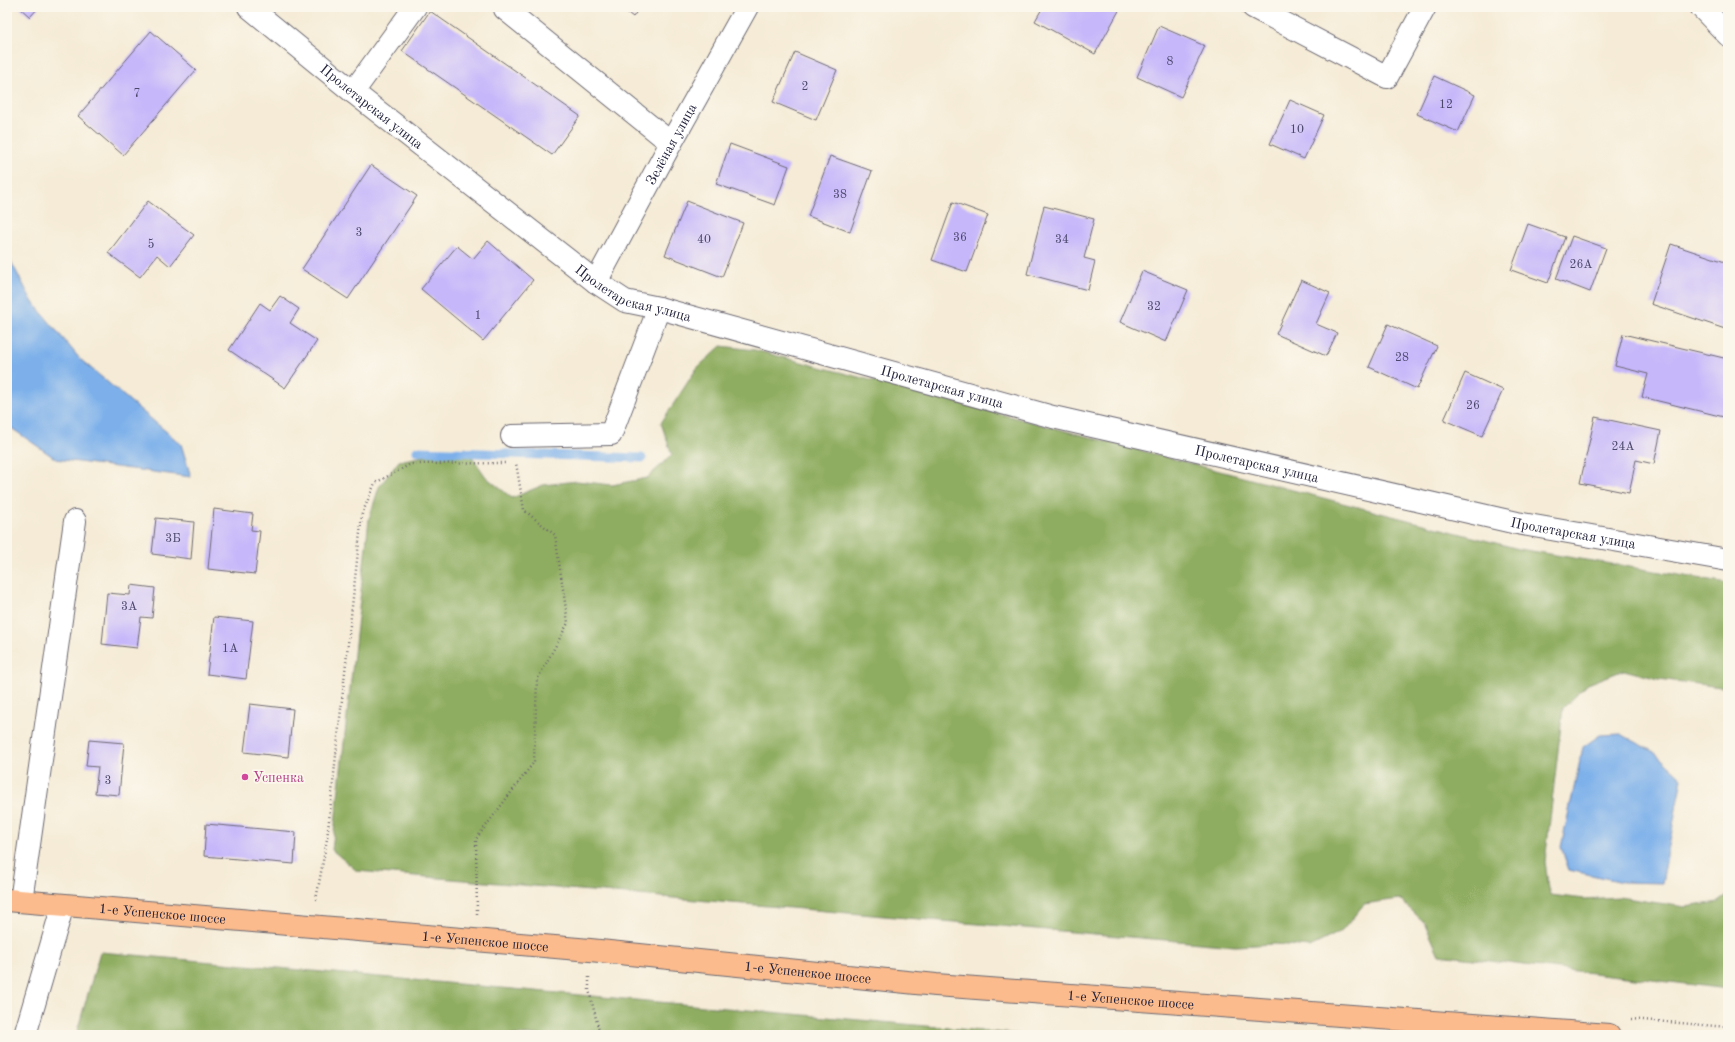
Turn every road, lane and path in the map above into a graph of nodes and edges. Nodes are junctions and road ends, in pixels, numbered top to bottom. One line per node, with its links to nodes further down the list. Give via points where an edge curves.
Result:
1 (249, 7): 9 (street, Пролетарская улица)
2 (415, 7): 9 (street)
3 (747, 7): 10 (street, Зелёная улица)
4 (1253, 7): 5 (street, via 1387,77)
5 (1425, 7)
6 (1701, 7): 8 (street)
7 (504, 8): 10 (street)
8 (1728, 35)
9 (353, 92): 11 (street, Пролетарская улица)
10 (671, 143): 11 (street, Зелёная улица)
11 (596, 282): 12 (street, Пролетарская улица, via 625,301)
12 (659, 308): 13 (street, via 611,434); 17 (street, Пролетарская улица, via 1053,417 1517,523)
13 (512, 436)
14 (515, 458): 15 (path)
15 (516, 463): 20 (path, via 524,510 555,535 568,623 537,680 534,762 476,839); 21 (path, via 410,464 375,482 362,514 327,839)
16 (75, 521): 18 (street)
17 (1728, 560)
18 (14, 901): 19 (main road, 1-е Успенское шоссе)
19 (63, 905): 21 (main road, 1-е Успенское шоссе); 23 (street)
20 (477, 917)
21 (311, 926): 22 (main road, 1-е Успенское шоссе)
22 (590, 950): 24 (path, via 589,990); 25 (main road, 1-е Успенское шоссе, via 936,985)
23 (25, 1035)
24 (600, 1035)
25 (1609, 1035)

